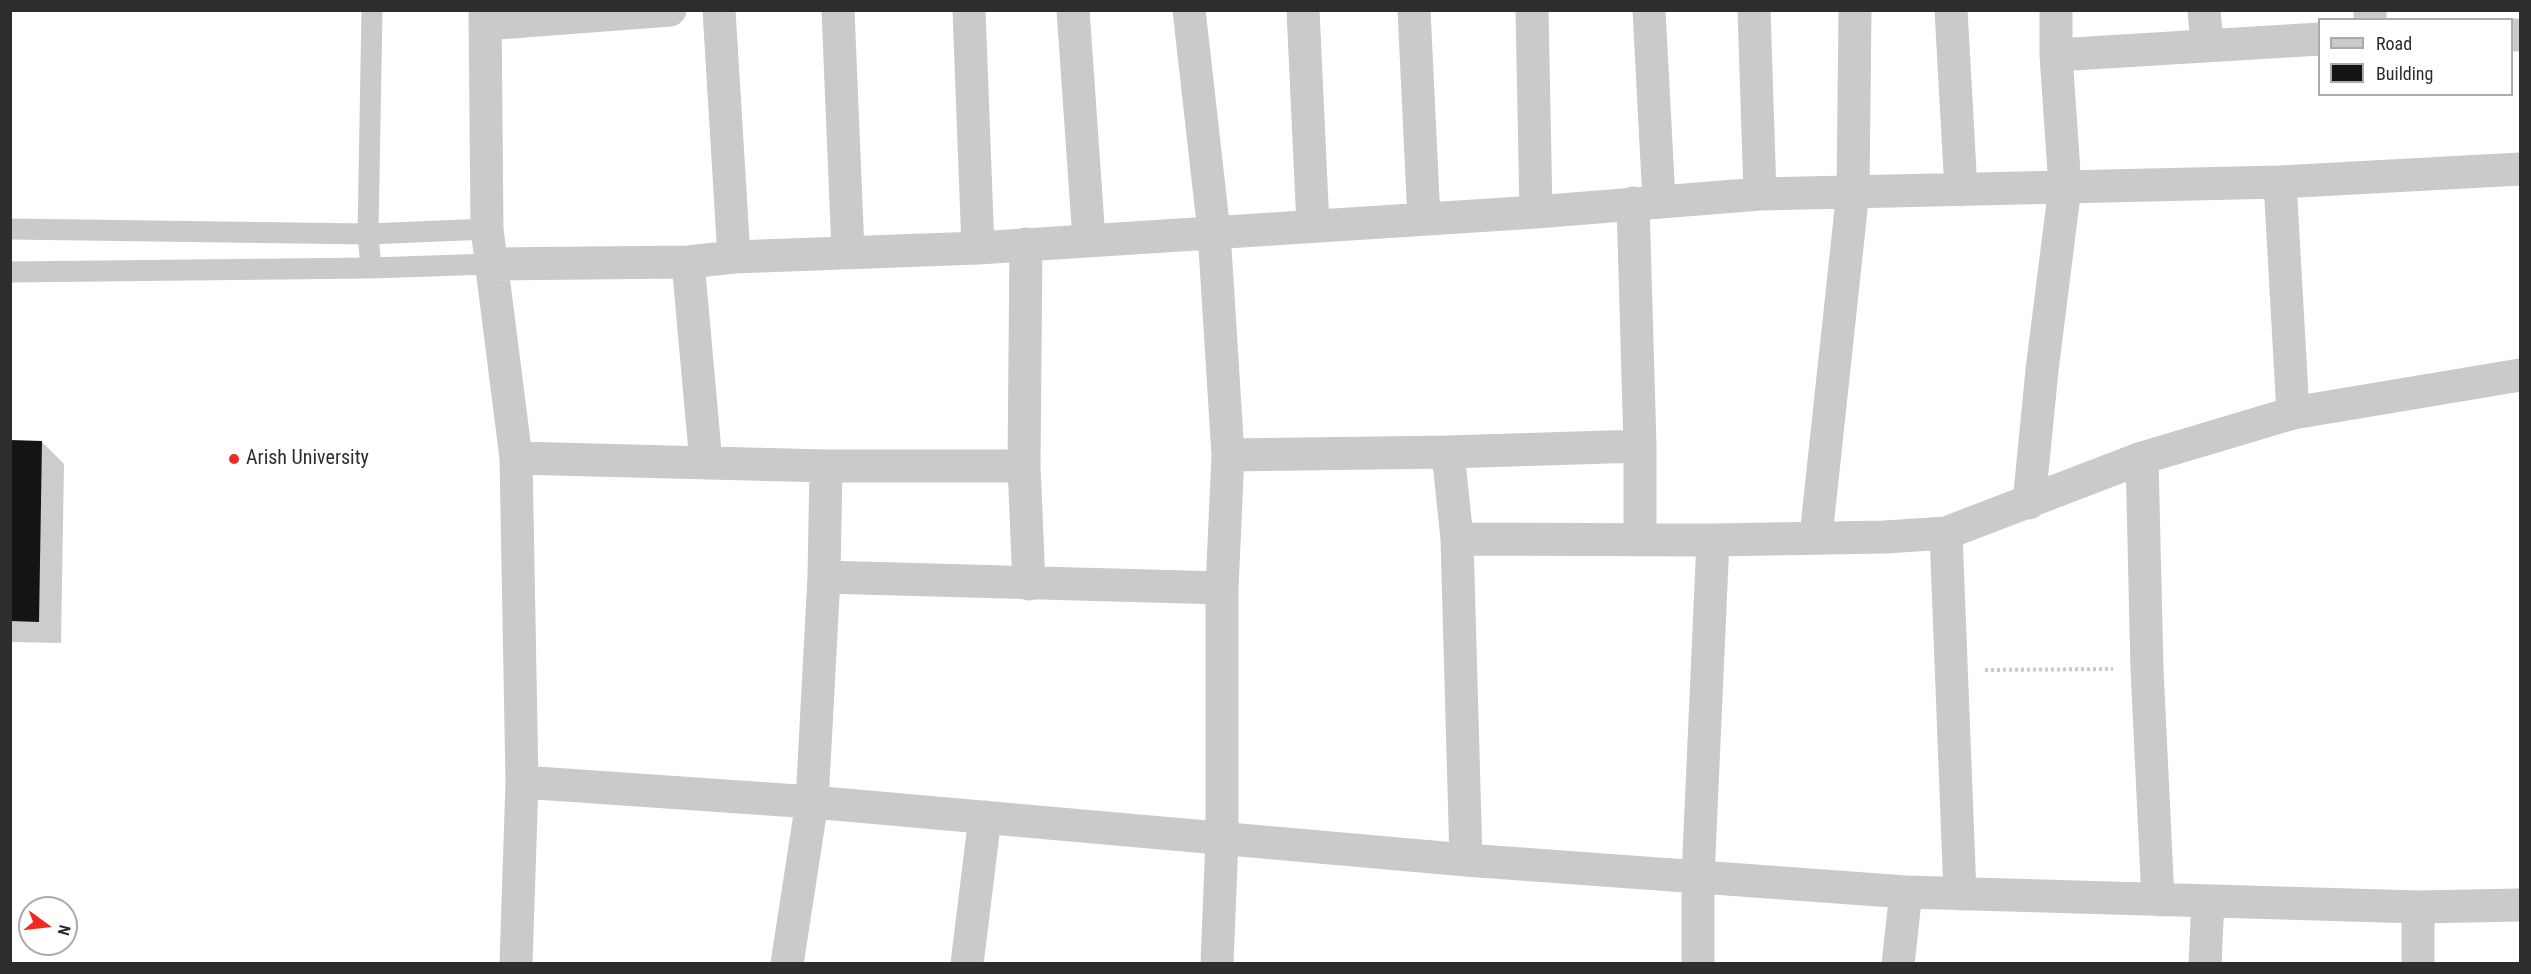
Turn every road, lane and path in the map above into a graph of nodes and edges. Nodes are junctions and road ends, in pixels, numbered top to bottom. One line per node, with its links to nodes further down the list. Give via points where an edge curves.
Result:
1 (372, 10): 34 (lane)
2 (670, 10): 17 (street)
3 (719, 10): 39 (street)
4 (838, 10): 38 (street)
5 (969, 10): 37 (street)
6 (1073, 10): 35 (street)
7 (1189, 10): 33 (street)
8 (1304, 10): 30 (street)
9 (1414, 10): 29 (street)
10 (1532, 10): 28 (street)
11 (1649, 10): 27 (street)
12 (1754, 10): 26 (street)
13 (1855, 10): 25 (street)
14 (1951, 10): 24 (street)
15 (2056, 10): 20 (street)
16 (2204, 10): 19 (street)
17 (485, 17): 31 (street)
18 (2318, 39): 19 (street)
19 (2206, 45): 20 (street)
20 (2056, 55): 23 (street)
21 (2520, 169): 22 (street)
22 (2280, 182): 23 (street); 45 (street)
23 (2064, 186): 24 (street); 54 (street)
24 (1961, 190): 25 (street)
25 (1853, 191): 26 (street); 56 (street)
26 (1760, 194): 27 (street)
27 (1646, 202): 28 (street); 46 (street)
28 (1536, 212): 29 (street)
29 (1424, 219): 30 (street)
30 (1313, 226): 33 (street)
31 (487, 229): 34 (lane); 41 (street)
32 (10, 230): 34 (lane)
33 (1214, 232): 35 (street); 48 (street)
34 (368, 234): 42 (lane)
35 (1089, 240): 36 (street)
36 (1026, 244): 37 (street); 53 (street)
37 (978, 248): 38 (street)
38 (848, 252): 39 (street)
39 (734, 257): 40 (street)
40 (688, 262): 41 (street); 51 (street)
41 (490, 264): 42 (lane); 49 (street)
42 (371, 268): 43 (lane)
43 (10, 272)
44 (2520, 375): 45 (street)
45 (2293, 413): 50 (street)
46 (1640, 446): 47 (street); 58 (street)
47 (1448, 452): 48 (street); 57 (street)
48 (1228, 454): 62 (street)
49 (516, 458): 51 (street); 65 (street)
50 (2142, 458): 54 (street); 63 (street)
51 (706, 464): 52 (street)
52 (825, 466): 53 (street); 60 (street)
53 (1024, 466): 61 (street)
54 (2030, 503): 55 (street)
55 (1946, 533): 56 (street); 64 (street)
56 (1816, 536): 59 (street)
57 (1457, 539): 58 (street); 69 (street)
58 (1640, 540): 59 (street)
59 (1713, 540): 70 (street)
60 (824, 577): 61 (street); 66 (street)
61 (1029, 584): 62 (street)
62 (1222, 588): 68 (street)
63 (2147, 669): 64 (path); 73 (street)
64 (1952, 670): 72 (street)
65 (522, 782): 66 (street); 77 (street)
66 (813, 802): 67 (street); 78 (street)
67 (985, 818): 68 (street); 79 (street)
68 (1222, 839): 69 (street); 80 (street)
69 (1466, 860): 70 (street)
70 (1698, 877): 71 (street); 81 (street)
71 (1905, 892): 72 (street); 82 (street)
72 (1960, 894): 73 (street)
73 (2158, 900): 74 (street)
74 (2208, 902): 76 (street); 83 (street)
75 (2520, 905): 76 (street)
76 (2418, 907): 84 (street)
77 (516, 963)
78 (787, 963)
79 (967, 963)
80 (1217, 963)
81 (1698, 963)
82 (1898, 963)
83 (2205, 963)
84 (2418, 963)

